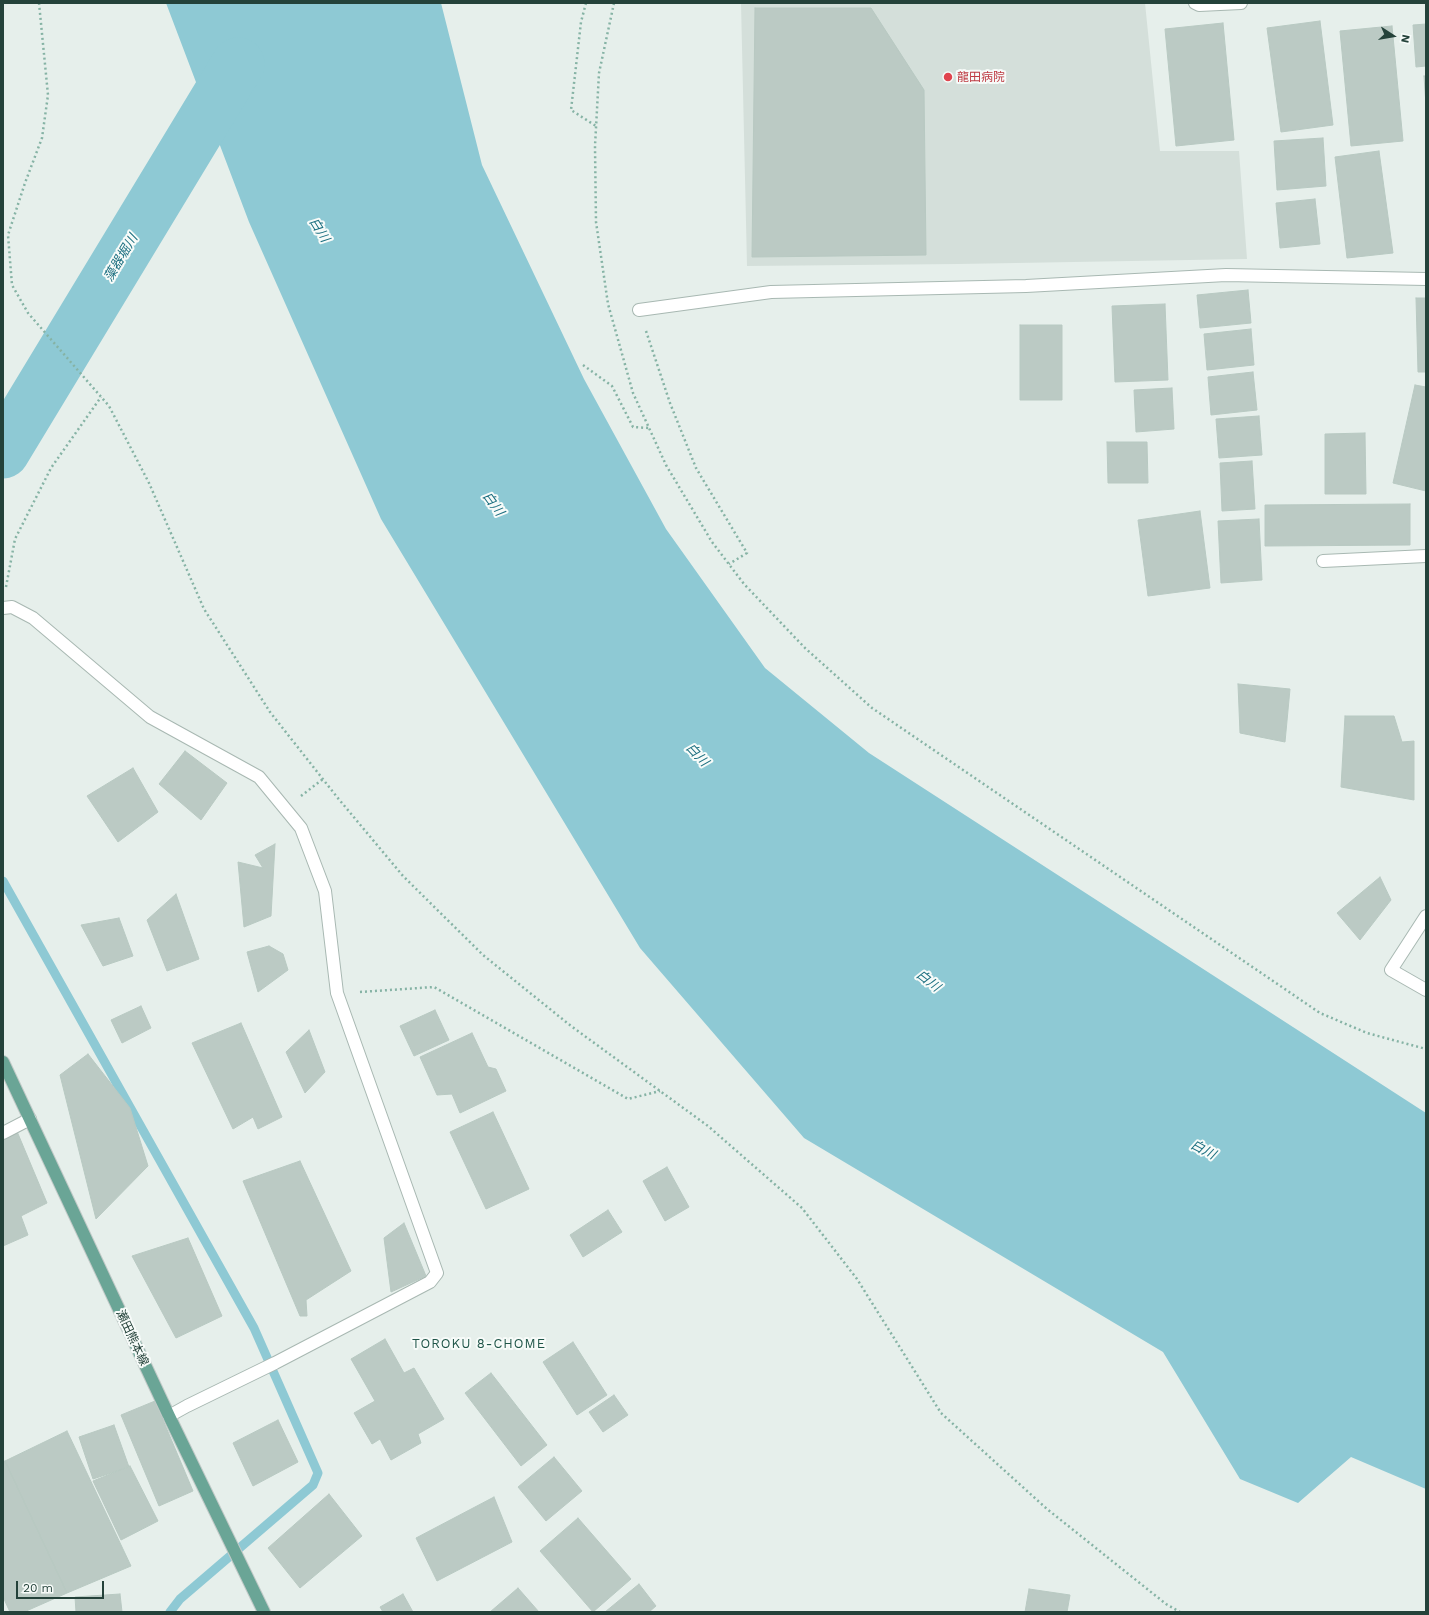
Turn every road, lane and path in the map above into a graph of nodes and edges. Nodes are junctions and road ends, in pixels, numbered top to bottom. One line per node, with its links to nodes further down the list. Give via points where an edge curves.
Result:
1 (39, 3): 10 (path, via 48,95 42,138 8,234 12,285 28,313)
2 (586, 3): 6 (path, via 581,22 571,110)
3 (614, 3): 6 (path, via 600,73)
4 (1195, 3): 5 (street)
5 (1241, 3)
6 (596, 127): 11 (path, via 596,222 608,304 633,393)
7 (1426, 279): 8 (street, via 1226,275 1026,286 771,292)
8 (639, 310): 14 (path, via 670,403 696,468 747,554)
9 (583, 365): 11 (path, via 612,386 633,427)
10 (101, 397): 15 (path, via 51,468 15,539); 17 (path, via 109,406 149,483 204,609 270,712)
11 (649, 428): 14 (path, via 666,465 712,542)
12 (1426, 556): 13 (street)
13 (1323, 561)
14 (729, 564): 22 (path, via 744,584 805,648 872,708 1320,1013 1367,1033)
15 (6, 592)
16 (3, 608): 18 (street, via 12,607 33,618 150,717 259,777)
17 (323, 779): 18 (path); 24 (path, via 403,876 483,955 571,1026)
18 (285, 809): 21 (street, via 301,828 325,891)
19 (1426, 916): 20 (street, via 1391,970)
20 (1426, 990)
21 (337, 993): 24 (path, via 434,988 628,1099); 27 (street, via 437,1273 430,1282)
22 (1426, 1049)
23 (3, 1062): 25 (main road, 瀬田熊本線)
24 (660, 1091): 29 (path, via 708,1126 802,1208 857,1279 941,1413 1047,1509 1166,1604)
25 (30, 1119): 26 (street); 27 (main road, 瀬田熊本線)
26 (3, 1133)
27 (169, 1416): 28 (main road, 瀬田熊本線)
28 (264, 1612)
29 (1180, 1612)

